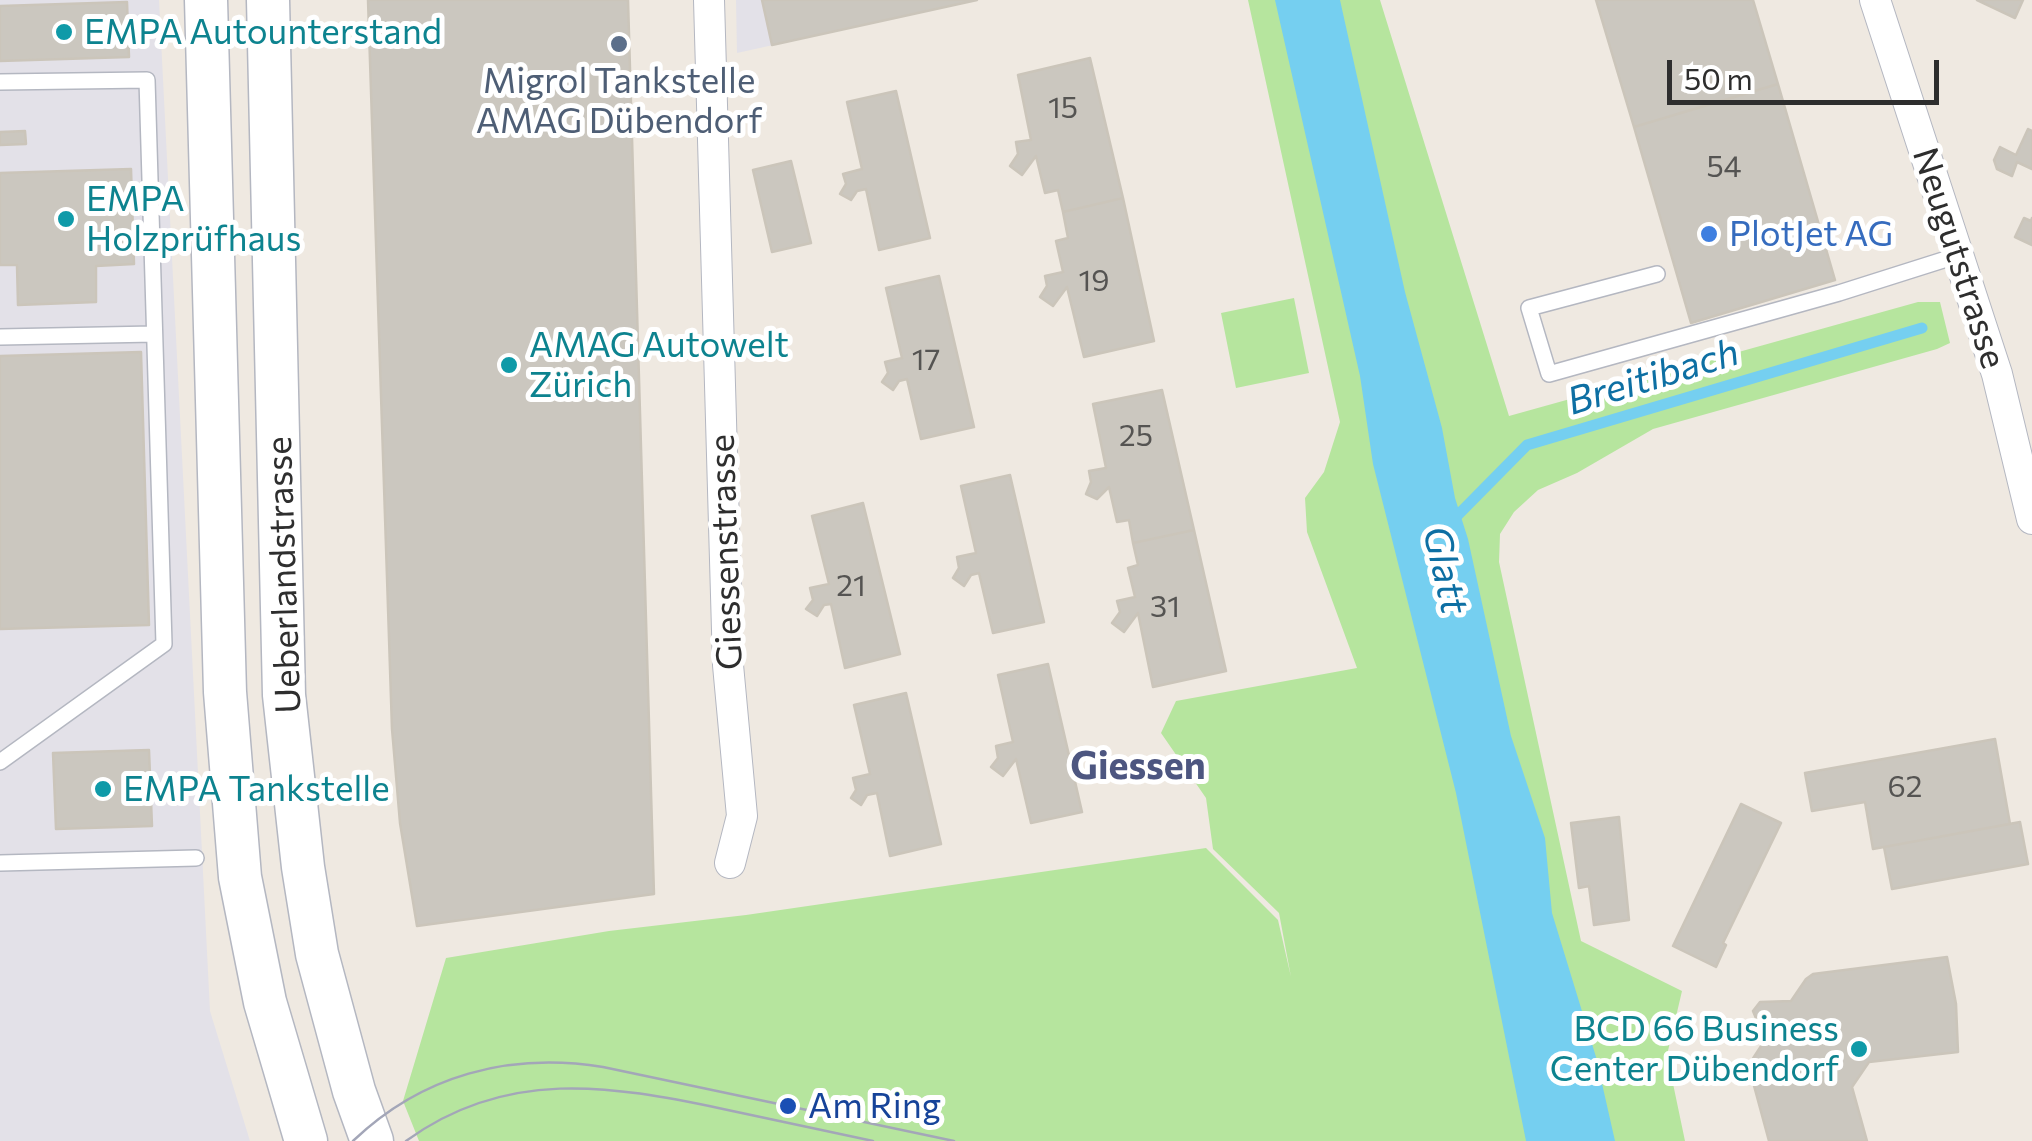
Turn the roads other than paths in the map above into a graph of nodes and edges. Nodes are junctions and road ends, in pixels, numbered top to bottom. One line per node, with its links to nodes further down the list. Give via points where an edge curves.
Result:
1 (206, 0): 15 (main road, Ueberlandstrasse, via 225,692 240,877 265,1002)
2 (268, 0): 16 (main road, Ueberlandstrasse, via 284,695 317,954)
3 (709, 0): 14 (street, Giessenstrasse, via 728,665 742,816)
4 (1875, 0): 6 (street, Neugutstrasse)
5 (0, 82): 8 (lane, via 148,80)
6 (1959, 255): 7 (lane, via 1549,374 1529,308); 10 (street, Neugutstrasse)
7 (1657, 274)
8 (154, 334): 9 (lane); 11 (lane, via 164,644)
9 (0, 337)
10 (2032, 520)
11 (0, 762)
12 (196, 858): 13 (lane)
13 (0, 863)
14 (730, 863)
15 (306, 1141)
16 (372, 1141)

